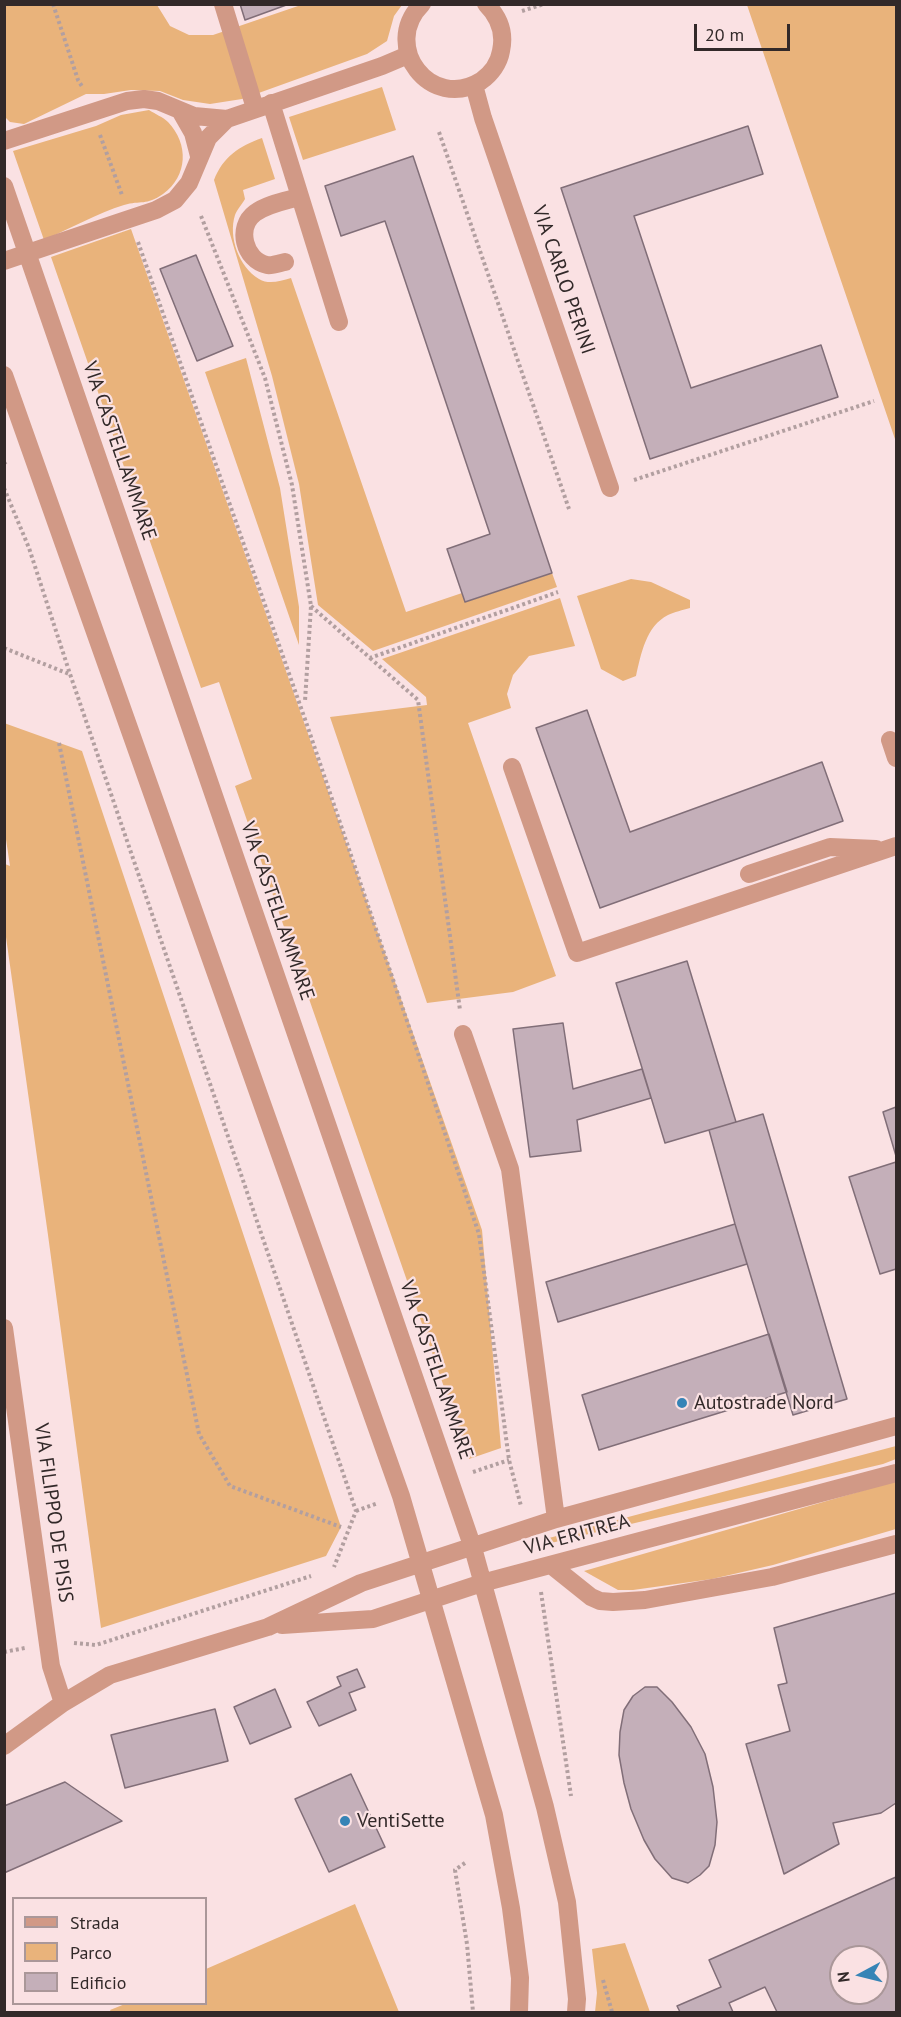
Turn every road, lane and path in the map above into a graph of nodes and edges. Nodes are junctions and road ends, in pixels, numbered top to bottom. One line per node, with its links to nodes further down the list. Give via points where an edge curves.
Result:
1 (53, 4): 7 (path)
2 (223, 4): 8 (street)
3 (422, 4): 5 (street, via 408,25)
4 (486, 4): 6 (street, via 499,22 502,46 494,68)
5 (408, 55): 6 (street, via 420,75 435,85 459,89); 8 (street)
6 (474, 85): 27 (street, VIA CARLO PERINI)
7 (86, 94)
8 (263, 106): 10 (street); 16 (street)
9 (181, 112): 10 (street); 13 (street, via 144,99 127,101); 14 (street, via 193,133)
10 (227, 119): 14 (street, via 208,138)
11 (96, 126): 17 (path)
12 (439, 132): 28 (path)
13 (4, 141)
14 (199, 156): 20 (street, via 189,183 175,200)
15 (4, 186): 20 (street, VIA CASTELLAMMARE)
16 (299, 197): 22 (street, via 253,214 245,227 245,244 254,259 268,265); 23 (street)
17 (125, 205)
18 (201, 216): 30 (path, via 265,378 292,485)
19 (136, 235): 48 (path, via 479,1234 509,1460)
20 (27, 254): 21 (street); 52 (street, VIA CASTELLAMMARE)
21 (4, 261)
22 (285, 262)
23 (339, 322)
24 (4, 375): 53 (street, via 401,1496)
25 (874, 400): 27 (path)
26 (4, 488): 33 (path, via 29,548)
27 (610, 489)
28 (569, 509)
29 (558, 592): 32 (path)
30 (311, 606): 32 (path); 34 (path)
31 (4, 648): 33 (path)
32 (370, 658): 41 (path, via 418,700)
33 (70, 674): 55 (path, via 356,1511)
34 (305, 701)
35 (891, 740): 37 (street)
36 (59, 743): 50 (path, via 200,1434 230,1486)
37 (897, 758)
38 (512, 767): 39 (street, via 577,953)
39 (892, 848): 40 (street, via 830,847)
40 (749, 873)
41 (460, 1014)
42 (463, 1034): 49 (street, via 510,1169)
43 (4, 1328): 64 (street, VIA FILIPPO DE PISIS, via 51,1666)
44 (897, 1422): 46 (street, VIA ERITREA)
45 (897, 1426): 46 (street, VIA ERITREA)
46 (877, 1433): 49 (street, VIA ERITREA)
47 (897, 1473): 54 (street, VIA ERITREA)
48 (520, 1503)
49 (556, 1519): 52 (street, VIA ERITREA)
50 (341, 1527)
51 (897, 1544): 54 (street, via 772,1577 613,1602 591,1597)
52 (473, 1548): 53 (street, VIA ERITREA); 57 (street, VIA CASTELLAMMARE)
53 (421, 1563): 59 (street); 60 (street, VIA ERITREA, via 361,1583)
54 (551, 1565): 57 (street, VIA ERITREA)
55 (333, 1569)
56 (321, 1573): 61 (path, via 96,1645)
57 (482, 1583): 59 (street, VIA ERITREA); 70 (street, VIA CASTELLAMMARE, via 545,1807 567,1902)
58 (541, 1589): 66 (path)
59 (432, 1599): 60 (street, VIA ERITREA, via 373,1619); 69 (street, via 494,1815 520,1978)
60 (268, 1627): 64 (street, VIA ERITREA, via 110,1675)
61 (72, 1643)
62 (31, 1646): 63 (path)
63 (4, 1652)
64 (63, 1703): 65 (street, VIA ERITREA)
65 (4, 1746)
66 (569, 1787)
67 (465, 1863): 68 (path, via 455,1870)
68 (473, 2013)
69 (519, 2013)
70 (576, 2013)

